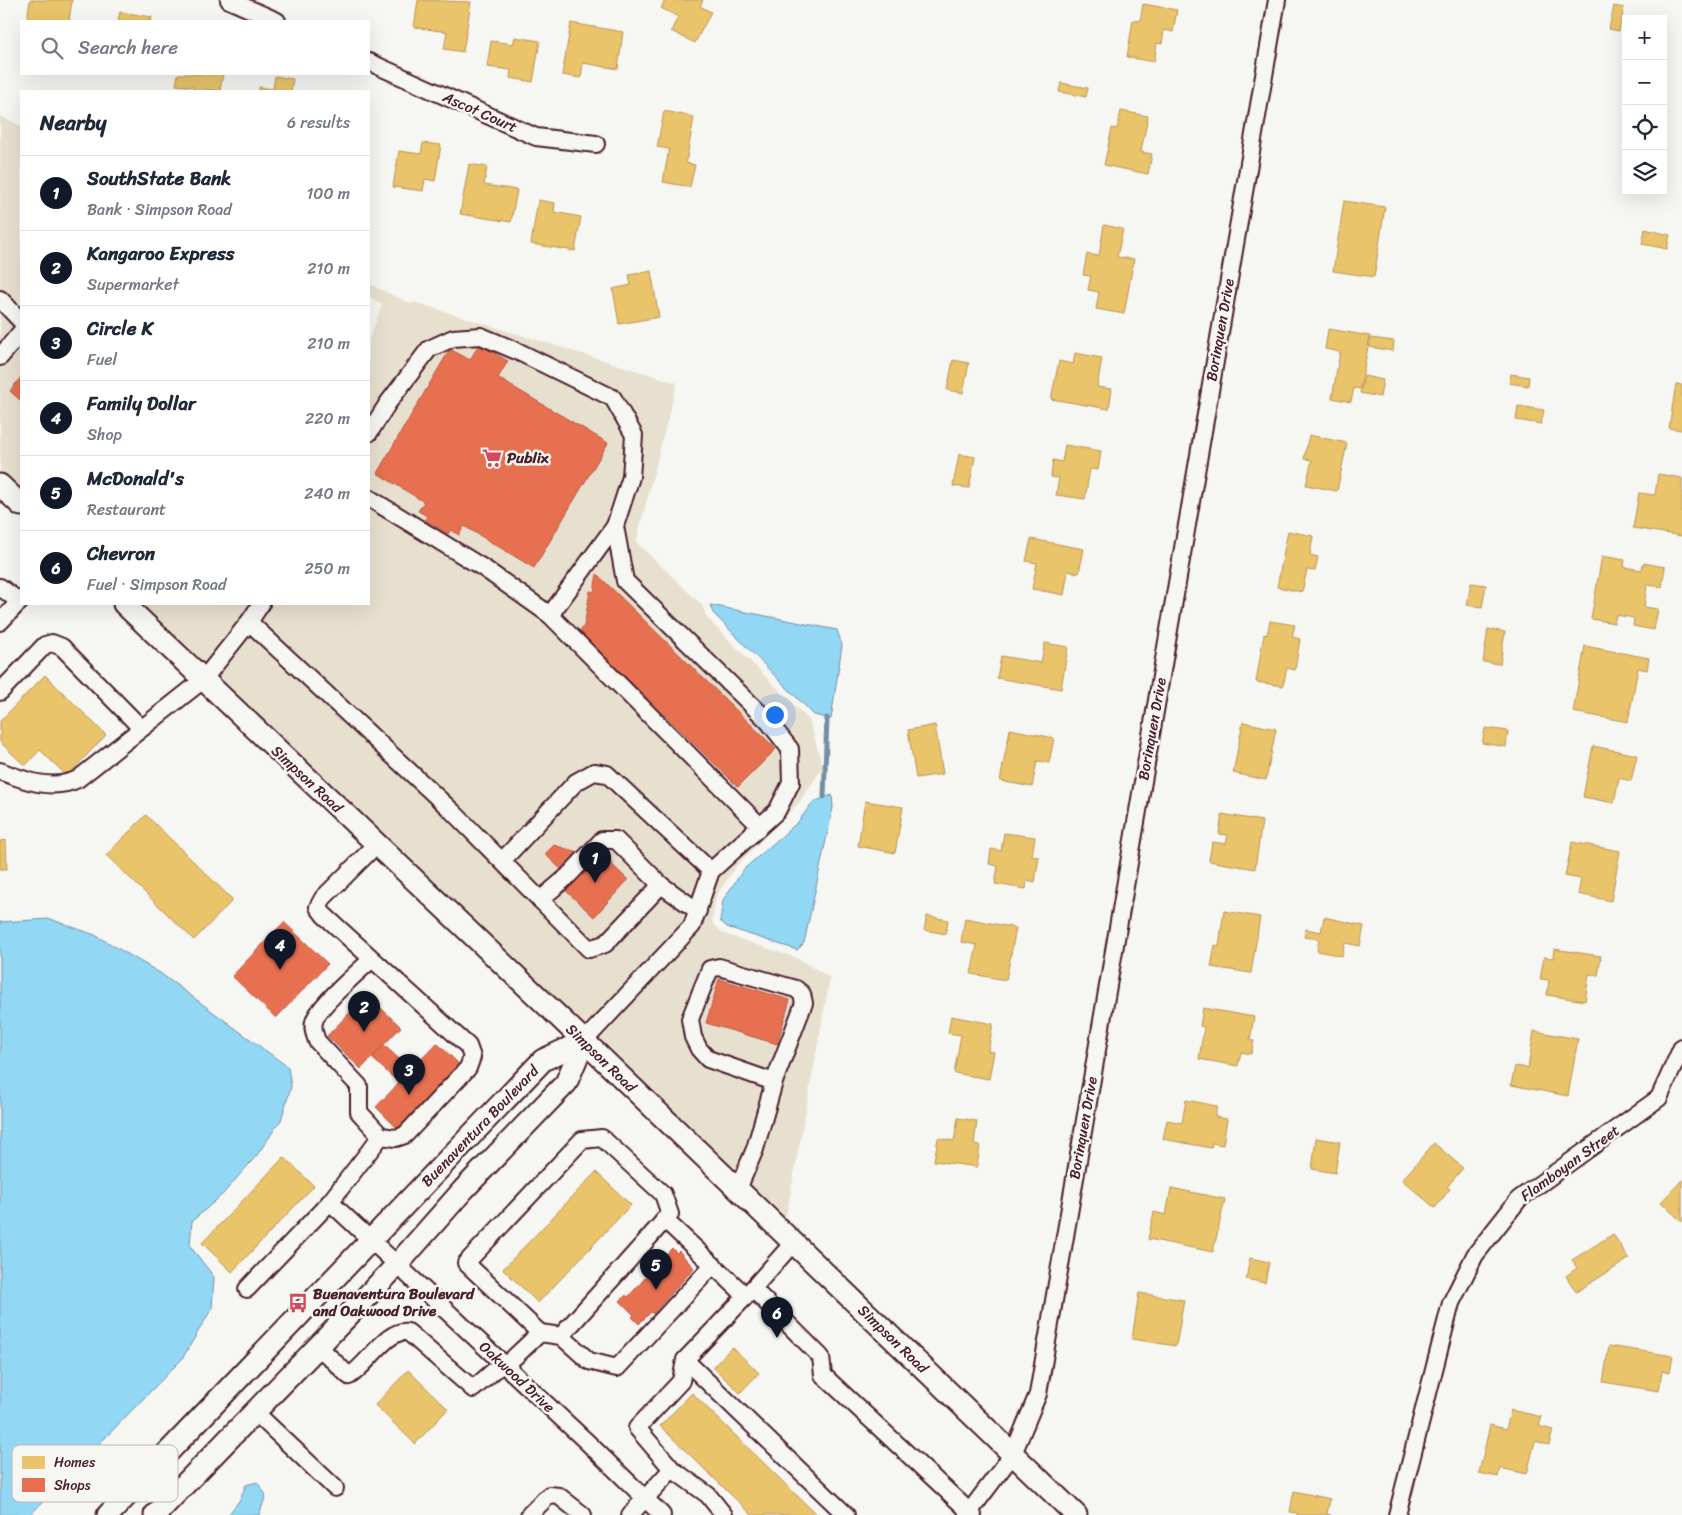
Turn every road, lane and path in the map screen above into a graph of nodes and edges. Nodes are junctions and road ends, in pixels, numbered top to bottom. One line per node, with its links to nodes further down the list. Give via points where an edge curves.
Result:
1 (229, 0): 3 (street)
2 (1277, 0): 54 (street, Borinquen Drive, via 1038,1394)
3 (275, 20)
4 (370, 62): 5 (street, Ascot Court, via 536,137)
5 (596, 144)
6 (0, 299): 7 (street)
7 (20, 320)
8 (20, 333): 9 (street)
9 (0, 357)
10 (370, 431): 14 (street, via 429,349 453,338 481,336 612,398 634,435 631,477)
11 (0, 485): 13 (main road)
12 (370, 499): 19 (street, via 486,569)
13 (20, 504)
14 (615, 526): 19 (street); 26 (street, via 625,581 768,721 790,749 792,783 777,811)
15 (0, 587): 16 (street)
16 (20, 601): 20 (street)
17 (125, 605): 22 (main road, Simpson Road)
18 (260, 605): 21 (street)
19 (550, 615): 26 (street)
20 (0, 622)
21 (250, 622): 22 (street); 28 (street)
22 (203, 680): 24 (street); 27 (main road, Simpson Road)
23 (0, 692): 24 (street, via 46,645 52,643 62,647)
24 (141, 728): 25 (street, via 66,785 45,785)
25 (0, 771)
26 (760, 826): 29 (street)
27 (377, 844): 33 (street, via 323,898 318,907); 34 (main road, Simpson Road)
28 (502, 861): 29 (street, via 576,782 594,772 607,774); 31 (street)
29 (711, 871): 32 (street)
30 (661, 885): 31 (street, via 616,840 602,840); 31 (street, via 605,944 589,949); 32 (street)
31 (540, 900)
32 (698, 911): 34 (street, via 692,926)
33 (372, 959): 37 (street, via 321,1008 314,1021 314,1033 317,1042 359,1086 359,1112); 37 (street, via 468,1046 472,1057 468,1068 405,1136)
34 (584, 1040): 38 (main road, Simpson Road); 41 (main road, Buenaventura Boulevard, via 543,1060); 43 (main road, via 566,1083 464,1189)
35 (1682, 1048): 71 (street, Flamboyan Street, via 1659,1098 1519,1199 1475,1255 1451,1302)
36 (774, 1082): 36 (street, via 708,1060 699,1049 690,1019 710,969 719,967 796,989 802,994 804,1003); 38 (street)
37 (381, 1136): 39 (street)
38 (738, 1189): 42 (main road, Simpson Road)
39 (330, 1202): 41 (street, Oakwood Drive); 45 (street)
40 (664, 1220): 44 (street); 47 (street, via 670,1214 663,1194 602,1138 582,1140 466,1263); 48 (street)
41 (371, 1240): 43 (street, Oakwood Drive); 53 (main road, Buenaventura Boulevard)
42 (793, 1243): 46 (street); 54 (main road, Simpson Road)
43 (397, 1265): 49 (main road); 51 (street, Oakwood Drive)
44 (713, 1265): 46 (street); 48 (street, via 617,1368 589,1361)
45 (247, 1289)
46 (750, 1293): 50 (street); 62 (street, via 821,1358 823,1375)
47 (540, 1333): 48 (street); 51 (street)
48 (561, 1336)
49 (318, 1346): 51 (street, via 349,1376 393,1336 408,1332 473,1389); 52 (main road)
50 (685, 1360): 55 (street, via 681,1381 637,1428); 69 (street)
51 (504, 1364): 58 (street, Oakwood Drive)
52 (255, 1412): 56 (street); 57 (main road)
53 (175, 1445)
54 (1013, 1454): 62 (street, Borinquen Drive); 70 (main road, Simpson Road)
55 (672, 1469): 58 (street); 68 (street, via 708,1495)
56 (335, 1488)
57 (178, 1491)
58 (645, 1499): 66 (street); 67 (street, Oakwood Drive)
59 (120, 1502): 63 (main road, Buenaventura Boulevard)
60 (168, 1502): 64 (main road)
61 (531, 1514): 65 (street, via 549,1495 559,1496)
62 (970, 1514)
63 (108, 1515)
64 (155, 1515)
65 (583, 1515)
66 (630, 1515)
67 (662, 1515)
68 (724, 1515)
69 (846, 1515)
70 (1076, 1515)
71 (1397, 1515)

